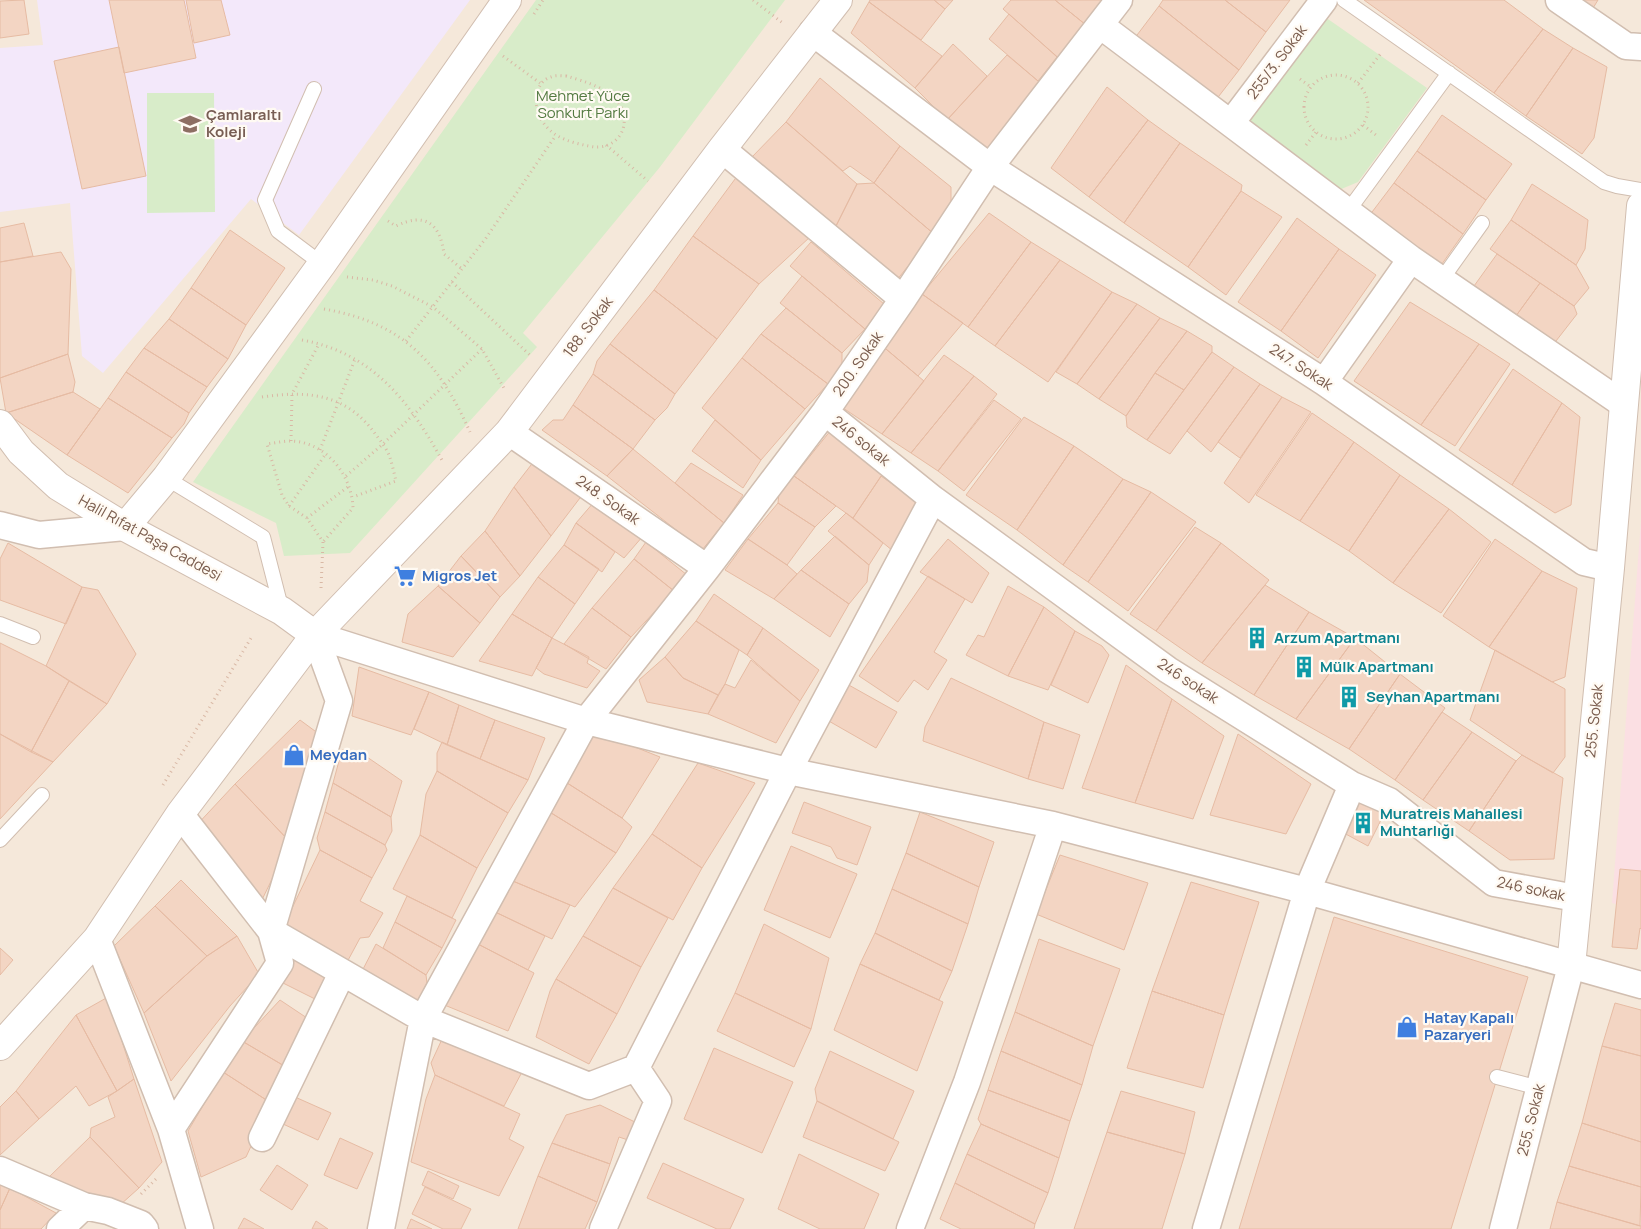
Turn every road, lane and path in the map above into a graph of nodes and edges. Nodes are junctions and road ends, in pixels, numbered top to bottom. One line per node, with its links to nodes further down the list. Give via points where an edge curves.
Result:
1 (507, 0): 34 (street)
2 (753, 0): 9 (path)
3 (838, 0): 9 (street, 188. Sokak)
4 (1119, 0): 8 (street, 200. Sokak)
5 (1324, 0): 19 (street, 255/3. Sokak)
6 (1344, 0): 13 (lane)
7 (1559, 0): 10 (street, via 1626,46)
8 (1100, 25): 19 (street); 25 (street, 200. Sokak)
9 (809, 36): 24 (street, 188. Sokak); 25 (street, 247. Sokak)
10 (1641, 47)
11 (499, 53): 15 (path)
12 (1368, 69): 16 (path)
13 (1449, 73): 27 (lane, via 1604,182); 29 (lane)
14 (1300, 78): 17 (path)
15 (540, 83): 21 (path, via 535,98 537,112); 23 (path, via 551,76 566,76 600,87 611,96 621,106 624,130 617,140)
16 (1358, 83): 17 (path, via 1349,78 1329,76); 20 (path, via 1364,90 1368,108 1363,125 1356,133 1341,138 1325,137)
17 (1311, 87): 20 (path, via 1305,110 1309,124)
18 (314, 89): 34 (lane, via 265,200 278,231)
19 (1231, 123): 29 (street)
20 (1316, 132): 22 (path)
21 (556, 135): 23 (path, via 592,147); 33 (path)
22 (1309, 141)
23 (606, 145): 26 (path)
24 (722, 149): 37 (street); 58 (street, 188. Sokak)
25 (990, 167): 37 (street, 200. Sokak); 46 (street, 247. Sokak)
26 (648, 181)
27 (1641, 190)
28 (1641, 206): 52 (street, 255. Sokak)
29 (1348, 211): 32 (street)
30 (382, 218): 33 (path, via 396,226 408,220 431,224 438,232 444,254)
31 (1482, 223): 35 (lane)
32 (1411, 259): 35 (street); 46 (street)
33 (462, 269): 36 (path)
34 (331, 270): 38 (path, via 386,284); 68 (street)
35 (1442, 279): 52 (street)
36 (452, 282): 38 (path); 45 (path)
37 (903, 298): 53 (street, 200. Sokak)
38 (433, 307): 41 (path); 43 (path)
39 (318, 308): 41 (path, via 372,322)
40 (294, 339): 42 (path)
41 (406, 341): 47 (path)
42 (319, 344): 44 (path); 49 (path)
43 (482, 349): 47 (path); 48 (path, via 507,393)
44 (355, 359): 51 (path); 54 (path, via 380,378)
45 (536, 361)
46 (1324, 382): 78 (street, 247. Sokak, via 1584,562)
47 (446, 384): 54 (path); 57 (path)
48 (512, 386)
49 (292, 394): 50 (path); 51 (path, via 322,396); 60 (path)
50 (256, 397)
51 (339, 402): 61 (path, via 355,412); 62 (path)
52 (1623, 404): 78 (street, 255. Sokak)
53 (825, 412): 71 (street, 246 sokak); 77 (street, 200. Sokak)
54 (414, 414): 61 (path); 65 (path)
55 (0, 424): 75 (street, Halil Rıfat Paşa Caddesi, via 21,452 58,486)
56 (477, 426): 57 (path)
57 (471, 432): 59 (path)
58 (509, 432): 77 (street, 248. Sokak); 84 (street, 188. Sokak)
59 (465, 438)
60 (291, 441): 62 (path); 72 (path, via 267,444 282,495)
61 (383, 444): 67 (path); 70 (path, via 396,481)
62 (320, 450): 63 (path)
63 (325, 455): 67 (path); 72 (path)
64 (449, 456): 65 (path)
65 (443, 462): 66 (path)
66 (437, 470)
67 (346, 476): 69 (path)
68 (166, 478): 75 (street); 79 (lane, via 263,537)
69 (349, 486): 70 (path); 73 (path)
70 (353, 497): 76 (path, via 353,508)
71 (933, 499): 87 (street); 88 (street, 246 sokak, via 1168,670)
72 (289, 506): 73 (path)
73 (307, 518): 76 (path)
74 (0, 524): 75 (street, via 39,535)
75 (125, 527): 82 (street, Halil Rıfat Paşa Caddesi)
76 (323, 542): 81 (path)
77 (707, 568): 86 (street, 200. Sokak)
78 (1610, 568): 94 (street, 255. Sokak)
79 (275, 584): 81 (path); 82 (lane)
80 (325, 589): 81 (path)
81 (320, 591)
82 (282, 611): 84 (street, Halil Rıfat Paşa Caddesi)
83 (0, 624): 85 (lane)
84 (315, 634): 86 (street); 90 (street, 188. Sokak); 95 (street, via 339,701)
85 (34, 637)
86 (586, 721): 87 (street); 100 (street, 200. Sokak)
87 (788, 771): 91 (street); 102 (street)
88 (1352, 785): 93 (street); 94 (street, 246 sokak, via 1389,801 1494,883)
89 (42, 795): 92 (lane)
90 (180, 814): 95 (street); 96 (street, 188. Sokak)
91 (1053, 825): 93 (street); 114 (street, via 966,1082)
92 (0, 840)
93 (1307, 891): 97 (street); 115 (street)
94 (1576, 898): 97 (street, 255. Sokak)
95 (271, 931): 98 (street); 105 (street, via 280,963)
96 (97, 939): 101 (street, 188. Sokak); 105 (street)
97 (1571, 966): 99 (street); 104 (street, 255. Sokak)
98 (342, 973): 100 (street); 106 (street)
99 (1641, 985)
100 (423, 1019): 102 (street, via 589,1086); 112 (street, 200. Sokak)
101 (0, 1046)
102 (636, 1068): 113 (street, via 658,1101)
103 (1497, 1077): 104 (lane)
104 (1539, 1088): 116 (street, 255. Sokak)
105 (171, 1129): 111 (street)
106 (262, 1138)
107 (0, 1170): 108 (street)
108 (84, 1206): 109 (street); 110 (street, via 108,1211 142,1224)
109 (60, 1229)
110 (145, 1229)
111 (200, 1229)
112 (381, 1229)
113 (603, 1229)
114 (910, 1229)
115 (1206, 1229)
116 (1503, 1229)

